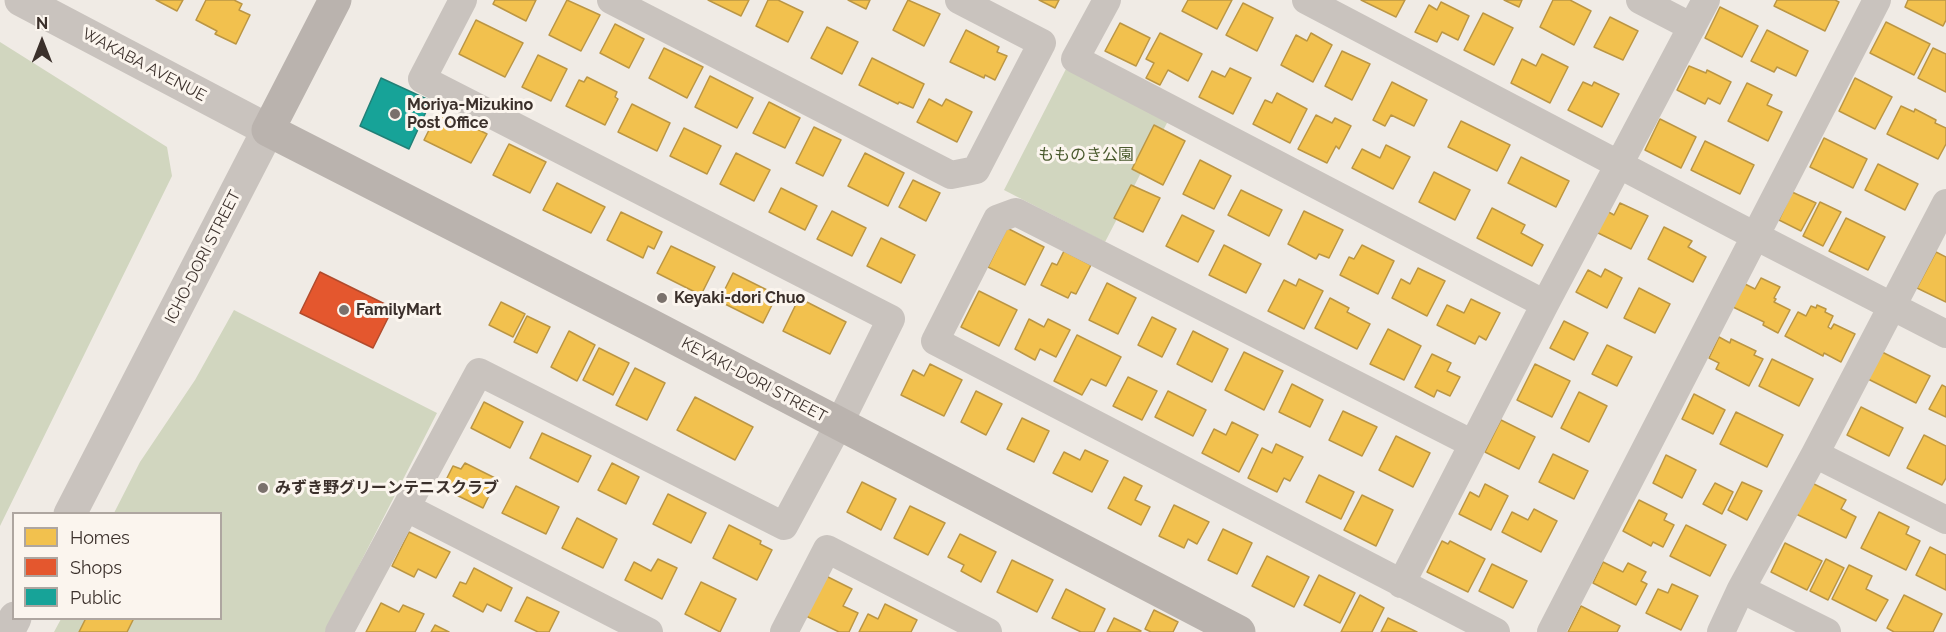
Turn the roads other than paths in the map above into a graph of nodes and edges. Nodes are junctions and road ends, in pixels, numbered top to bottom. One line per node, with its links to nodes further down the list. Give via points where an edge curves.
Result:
1 (21, 0): 12 (street, WAKABA AVENUE)
2 (335, 0): 12 (main road, ICHO-DORI STREET)
3 (464, 0): 19 (street, via 422,79 891,319)
4 (611, 0): 5 (street, via 951,175 976,170 1042,44)
5 (959, 0)
6 (1107, 0): 16 (street, via 1075,59)
7 (1306, 0): 13 (street)
8 (1640, 0): 11 (street)
9 (1706, 0): 11 (street)
10 (1878, 0): 15 (street)
11 (1692, 27): 13 (street)
12 (268, 130): 19 (main road, KEYAKI-DORI STREET); 23 (street, ICHO-DORI STREET)
13 (1620, 164): 15 (street); 16 (street)
14 (1946, 203): 17 (street)
15 (1757, 237): 17 (street); 33 (street)
16 (1545, 303): 20 (street)
17 (1893, 306): 18 (street); 21 (street)
18 (1946, 334)
19 (839, 424): 22 (street, via 784,526 479,372); 31 (main road, KEYAKI-DORI STREET)
20 (1473, 444): 25 (street); 25 (street, via 1016,212 996,219 934,340)
21 (1815, 454): 24 (street); 26 (street)
22 (406, 508): 27 (street); 28 (street)
23 (71, 512)
24 (1946, 520)
25 (1401, 584): 32 (street)
26 (1741, 589): 34 (street); 35 (street)
27 (339, 632)
28 (649, 632)
29 (784, 632): 30 (street, via 827,549)
30 (988, 632)
31 (1239, 632)
32 (1496, 632)
33 (1551, 632)
34 (1721, 632)
35 (1827, 632)

